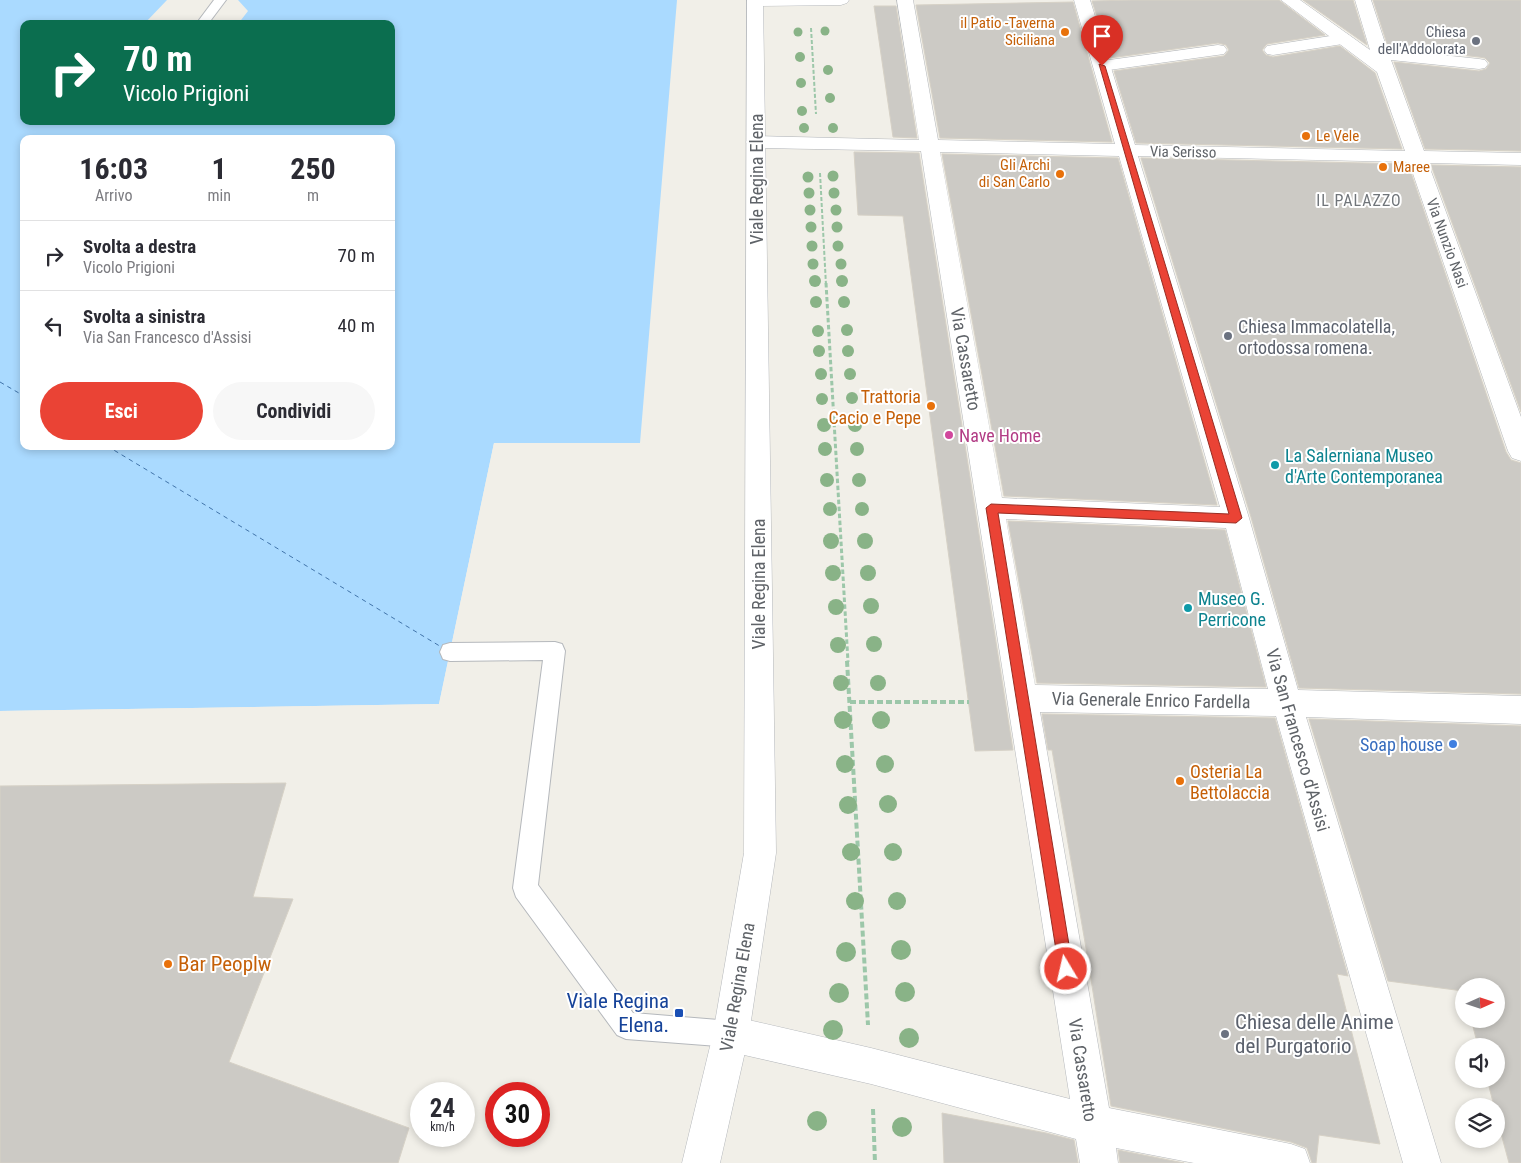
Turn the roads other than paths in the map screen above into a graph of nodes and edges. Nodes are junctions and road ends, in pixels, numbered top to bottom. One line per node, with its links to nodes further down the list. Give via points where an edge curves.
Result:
1 (220, 0): 9 (lane)
2 (810, 0): 3 (street); 8 (street)
3 (841, 0)
4 (904, 0): 17 (street, Via Cassaretto)
5 (1082, 0): 15 (street, Via San Francesco d'Assisi)
6 (1289, 0): 10 (street)
7 (1363, 0): 13 (street, Via Nunzio Nasi)
8 (755, 1): 16 (street, Viale Regina Elena)
9 (205, 20)
10 (1343, 39): 12 (street); 13 (street)
11 (1218, 50): 15 (street)
12 (1273, 50)
13 (1380, 53): 14 (street); 19 (street, Via Nunzio Nasi)
14 (1479, 64)
15 (1102, 66): 18 (street, Via San Francesco d'Assisi)
16 (756, 142): 17 (street, Via Serisso); 29 (street, Viale Regina Elena, via 760,853)
17 (929, 146): 18 (street, Via Serisso); 23 (street, Via Cassaretto)
18 (1127, 151): 19 (street, Via Serisso); 24 (street, Via San Francesco d'Assisi)
19 (1416, 157): 20 (street, Via Serisso); 21 (street, Via Nunzio Nasi)
20 (1521, 159)
21 (1516, 422): 22 (street, Via Nunzio Nasi)
22 (1521, 451)
23 (991, 508): 24 (street); 26 (street, Via Cassaretto)
24 (1236, 518): 27 (street, Via San Francesco d'Assisi)
25 (450, 652): 29 (lane, via 555,651 525,888 626,1026)
26 (1021, 698): 27 (street, Via Generale Enrico Fardella); 30 (street, Via Cassaretto)
27 (1287, 703): 28 (street, Via Generale Enrico Fardella); 34 (street, Via San Francesco d'Assisi)
28 (1521, 710)
29 (731, 1034): 30 (street, via 871,1066); 31 (street, Viale Regina Elena)
30 (1092, 1124): 32 (street, Via Cassaretto); 33 (street)
31 (701, 1163)
32 (1099, 1163)
33 (1291, 1163)
34 (1422, 1163)

